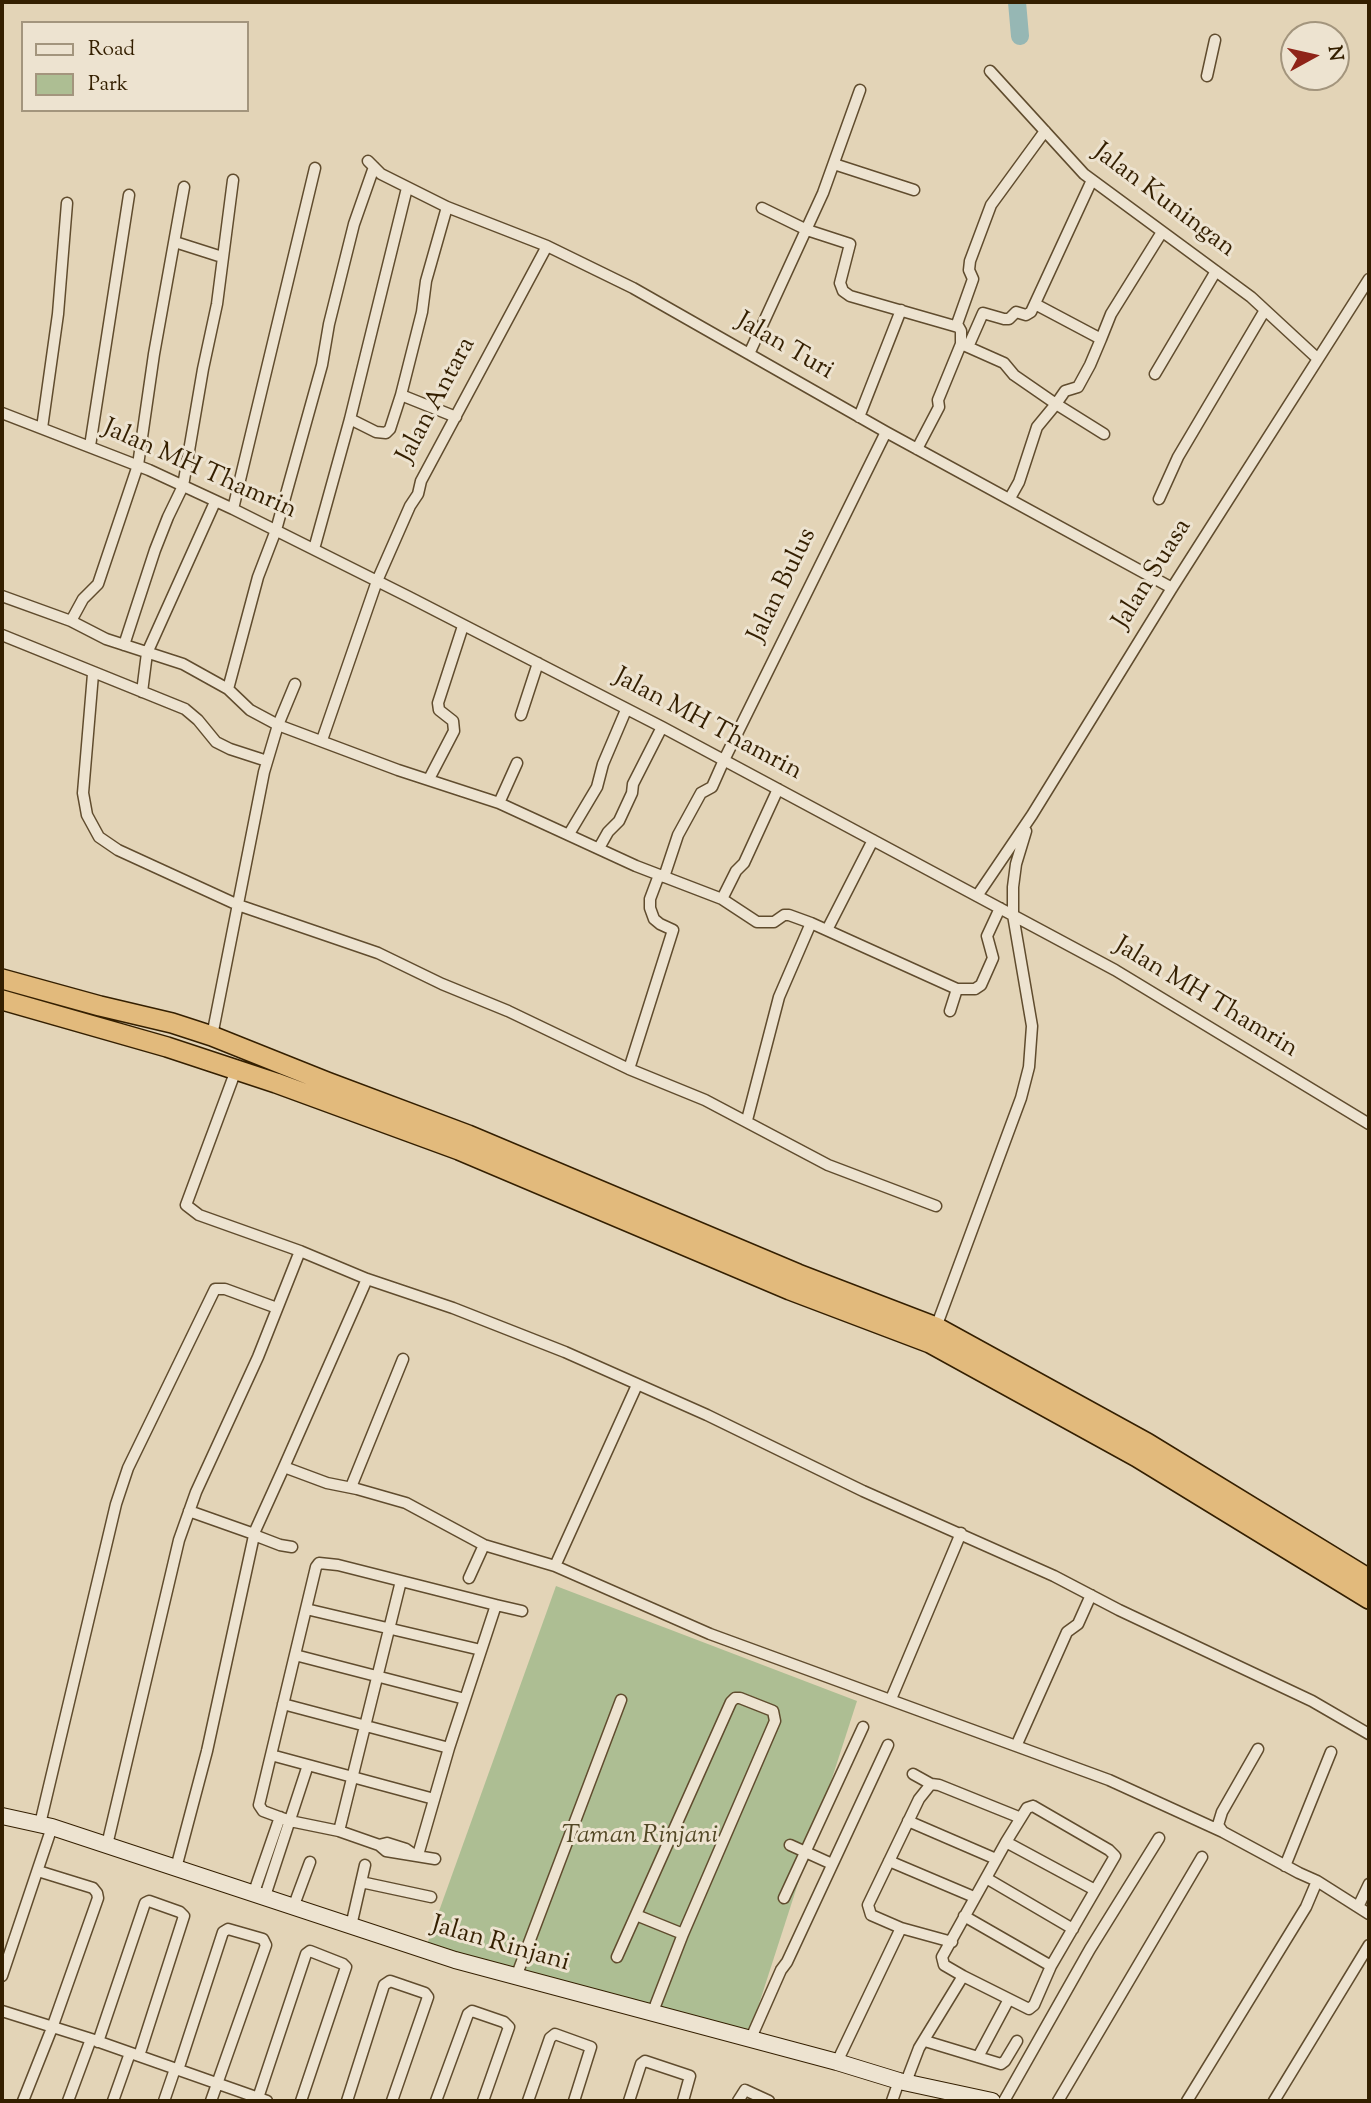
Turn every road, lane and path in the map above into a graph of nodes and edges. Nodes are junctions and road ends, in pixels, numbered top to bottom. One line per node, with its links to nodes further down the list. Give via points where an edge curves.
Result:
1 (1215, 40): 3 (street)
2 (990, 71): 5 (street, Jalan Kuningan)
3 (1207, 76)
4 (860, 90): 6 (street)
5 (1045, 131): 9 (street, Jalan Kuningan); 27 (street, via 991,205 970,261 973,279)
6 (834, 164): 12 (street); 17 (street)
7 (315, 168): 49 (street)
8 (233, 180): 21 (street)
9 (1092, 180): 18 (street, Jalan Kuningan); 24 (street)
10 (184, 187): 19 (street)
11 (407, 188): 15 (street, Jalan Turi); 38 (street); 50 (street, Jalan Turi, via 371,164)
12 (914, 190)
13 (129, 194): 42 (street)
14 (67, 203): 39 (street)
15 (447, 207): 20 (street, Jalan Turi); 33 (street)
16 (762, 208): 17 (street)
17 (807, 230): 25 (street, via 850,244 840,283 843,291); 30 (street)
18 (1163, 232): 22 (street, Jalan Kuningan); 28 (street, via 1111,314)
19 (175, 242): 21 (street); 44 (street)
20 (547, 246): 30 (street, Jalan Turi, via 633,288); 36 (street, Jalan Antara)
21 (222, 257): 45 (street)
22 (1216, 271): 26 (street, Jalan Kuningan); 32 (street)
23 (1369, 279): 31 (street, Jalan Suasa)
24 (1035, 304): 28 (street); 29 (street, via 1028,314 1016,312 1009,319 983,313)
25 (901, 310): 27 (street); 37 (street)
26 (1265, 310): 31 (street, Jalan Kuningan); 47 (street, via 1178,457)
27 (958, 327): 29 (street)
28 (1101, 339): 34 (street, via 1078,387 1065,391)
29 (965, 345): 34 (street, via 1004,363); 43 (street)
30 (749, 354): 37 (street, Jalan Turi)
31 (1318, 359): 53 (street, Jalan Suasa)
32 (1155, 374)
33 (401, 395): 36 (street); 38 (street, via 387,432 376,432)
34 (1056, 404): 41 (street); 46 (street, via 1037,427)
35 (2, 413): 39 (street, Jalan MH Thamrin)
36 (456, 417): 52 (street, Jalan Antara, via 421,481)
37 (859, 417): 40 (street, Jalan Turi)
38 (350, 419): 51 (street)
39 (42, 428): 42 (street, Jalan MH Thamrin)
40 (886, 432): 43 (street, Jalan Turi); 70 (street, Jalan Bulus)
41 (1104, 434)
42 (90, 446): 44 (street, Jalan MH Thamrin)
43 (917, 449): 46 (street, Jalan Turi)
44 (138, 465): 45 (street, Jalan MH Thamrin); 55 (street, via 98,584)
45 (183, 486): 48 (street, Jalan MH Thamrin); 58 (street, via 155,550)
46 (1010, 498): 53 (street, Jalan Turi)
47 (1159, 499)
48 (215, 502): 49 (street, Jalan MH Thamrin); 59 (street)
49 (233, 509): 50 (street, Jalan MH Thamrin)
50 (276, 530): 51 (street, Jalan MH Thamrin); 63 (street, via 258,577)
51 (314, 549): 52 (street, Jalan MH Thamrin)
52 (377, 581): 56 (street, Jalan MH Thamrin); 69 (street, Jalan Antara)
53 (1172, 588): 76 (street, Jalan Suasa)
54 (2, 596): 55 (street)
55 (71, 621): 58 (street)
56 (463, 626): 60 (street, Jalan MH Thamrin); 73 (street, via 438,703 439,710 453,721 454,731)
57 (2, 635): 61 (street)
58 (124, 645): 59 (street)
59 (147, 653): 63 (street, via 166,657); 64 (street)
60 (538, 663): 65 (street, Jalan MH Thamrin); 66 (street)
61 (93, 674): 64 (street); 83 (street, via 82,789 87,815 99,837)
62 (295, 684): 67 (street)
63 (228, 689): 67 (street, via 250,710)
64 (142, 692): 71 (street, via 185,709 230,749)
65 (626, 710): 68 (street, Jalan MH Thamrin); 77 (street, via 597,787)
66 (521, 715)
67 (278, 725): 69 (street); 71 (street)
68 (662, 727): 70 (street, Jalan MH Thamrin); 79 (street, via 619,821)
69 (321, 740): 73 (street)
70 (723, 760): 74 (street, Jalan MH Thamrin); 80 (street, Jalan Bulus, via 712,787 701,793 678,835)
71 (267, 761): 83 (street)
72 (517, 762): 75 (street)
73 (429, 779): 75 (street)
74 (778, 789): 78 (street, Jalan MH Thamrin); 82 (street)
75 (499, 803): 77 (street)
76 (1032, 816): 81 (street, Jalan Suasa); 85 (street, via 1016,864)
77 (569, 834): 79 (street)
78 (873, 840): 81 (street, Jalan MH Thamrin); 87 (street)
79 (599, 848): 80 (street)
80 (661, 876): 82 (street); 98 (street, Jalan Bulus, via 650,908 654,919 673,930)
81 (976, 896): 84 (street, Jalan MH Thamrin)
82 (722, 899): 86 (street, via 760,923 784,915)
83 (238, 905): 95 (street); 98 (street, via 378,953)
84 (1000, 908): 85 (street, Jalan MH Thamrin); 89 (street, via 987,933 993,958 982,985)
85 (1013, 915): 102 (street, Jalan MH Thamrin, via 1115,970); 108 (street, via 1032,1026 1029,1067)
86 (811, 923): 87 (street); 101 (street, via 779,997)
87 (827, 930): 89 (street)
88 (2, 979): 90 (highway)
89 (957, 989): 92 (street)
90 (58, 994): 93 (highway); 94 (highway)
91 (2, 1000): 93 (highway)
92 (950, 1011)
93 (52, 1014): 96 (highway)
94 (172, 1023): 95 (highway); 96 (highway)
95 (212, 1036): 97 (highway)
96 (167, 1047): 99 (highway)
97 (282, 1063): 100 (highway); 104 (highway, via 468,1135)
98 (629, 1069): 101 (street)
99 (236, 1070): 100 (highway); 105 (street, via 186,1205 199,1215)
100 (276, 1083): 104 (highway)
101 (747, 1120): 103 (street, via 828,1165)
102 (1369, 1124)
103 (936, 1206)
104 (618, 1207): 108 (highway, via 790,1290)
105 (300, 1251): 106 (street); 107 (street)
106 (367, 1279): 110 (street, via 514,1331); 111 (street)
107 (277, 1308): 113 (street); 153 (street, via 215,1289 128,1468 116,1504)
108 (933, 1335): 120 (highway, via 1147,1443); 123 (highway)
109 (403, 1359): 112 (street)
110 (637, 1385): 114 (street); 118 (street)
111 (284, 1467): 112 (street); 115 (street)
112 (351, 1488): 116 (street, via 406,1503)
113 (189, 1511): 115 (street); 158 (street)
114 (961, 1533): 122 (street); 132 (street)
115 (254, 1535): 117 (street); 170 (street)
116 (484, 1545): 118 (street); 119 (street)
117 (292, 1547)
118 (555, 1566): 132 (street, via 710,1634)
119 (469, 1578)
120 (1369, 1579)
121 (401, 1581): 124 (street); 125 (street, via 319,1563); 127 (street)
122 (1091, 1595): 137 (street, via 1312,1701); 138 (street, via 1078,1624 1068,1632)
123 (1369, 1599)
124 (496, 1605): 126 (street); 128 (street)
125 (306, 1609): 127 (street); 129 (street)
126 (522, 1611)
127 (390, 1629): 128 (street); 130 (street)
128 (481, 1650): 131 (street)
129 (295, 1655): 130 (street); 134 (street)
130 (379, 1676): 131 (street); 135 (street)
131 (465, 1699): 140 (street)
132 (891, 1699): 138 (street)
133 (621, 1700): 196 (street)
134 (283, 1704): 135 (street); 143 (street)
135 (366, 1726): 140 (street); 146 (street)
136 (863, 1727): 160 (street)
137 (1369, 1734)
138 (1017, 1744): 155 (street)
139 (888, 1745): 167 (street)
140 (449, 1748): 148 (street)
141 (1258, 1749): 155 (street, via 1222,1812 1218,1825)
142 (1331, 1752): 169 (street)
143 (271, 1755): 144 (street); 151 (street, via 259,1805)
144 (307, 1765): 146 (street); 151 (street)
145 (913, 1774): 147 (street)
146 (353, 1777): 148 (street); 154 (street)
147 (931, 1784): 150 (street); 152 (street)
148 (434, 1798): 161 (street)
149 (2, 1816): 153 (street, Jalan Rinjani)
150 (1021, 1818): 157 (street); 176 (street, via 1027,1808 1038,1807 1113,1853)
151 (285, 1819): 154 (street); 177 (street)
152 (908, 1821): 164 (street); 165 (street)
153 (46, 1825): 158 (street, Jalan Rinjani); 171 (street)
154 (339, 1831): 161 (street)
155 (1223, 1832): 169 (street)
156 (1159, 1838): 230 (street, via 1083,1960)
157 (1006, 1842): 164 (street); 176 (street)
158 (107, 1845): 170 (street, Jalan Rinjani)
159 (790, 1845): 160 (street)
160 (805, 1852): 167 (street); 180 (street)
161 (415, 1855): 163 (street)
162 (1202, 1857): 231 (street)
163 (435, 1859)
164 (996, 1859): 172 (street)
165 (890, 1861): 178 (street); 187 (street, via 868,1910 875,1918)
166 (310, 1862): 181 (street)
167 (832, 1864): 201 (street)
168 (365, 1865): 174 (street)
169 (1285, 1866): 173 (street)
170 (176, 1868): 177 (street, Jalan Rinjani)
171 (38, 1871): 194 (street); 200 (street, via 93,1888 98,1898)
172 (986, 1878): 178 (street); 188 (street)
173 (1317, 1881): 182 (street); 232 (street, via 1306,1907)
174 (361, 1882): 179 (street); 186 (street)
175 (1369, 1884): 182 (street)
176 (1095, 1890): 188 (street)
177 (260, 1894): 181 (street, Jalan Rinjani)
178 (974, 1896): 185 (street)
179 (431, 1897)
180 (784, 1898)
181 (294, 1905): 186 (street, Jalan Rinjani)
182 (1358, 1907): 183 (street)
183 (1369, 1914)
184 (636, 1915): 189 (street); 189 (street, via 731,1702 740,1698 773,1711 775,1721); 192 (street)
185 (964, 1916): 190 (street); 193 (street)
186 (351, 1926): 196 (street, Jalan Rinjani)
187 (901, 1928): 190 (street); 207 (street)
188 (1073, 1930): 193 (street)
189 (683, 1934): 199 (street)
190 (952, 1942): 195 (street, via 942,1957 944,1965)
191 (1369, 1945): 233 (street)
192 (617, 1957)
193 (1051, 1966): 197 (street, via 1031,2008)
194 (2, 1976)
195 (962, 1976): 197 (street); 203 (street)
196 (516, 1977): 199 (street, Jalan Rinjani)
197 (1009, 1999): 206 (street)
198 (2, 2011): 200 (street)
199 (652, 2014): 201 (street, Jalan Rinjani)
200 (52, 2028): 202 (street); 212 (street)
201 (754, 2039): 207 (street, Jalan Rinjani)
202 (95, 2040): 205 (street); 205 (street, via 145,1903 180,1912 184,1916); 213 (street)
203 (925, 2041): 206 (street); 209 (street)
204 (1017, 2041): 206 (street, via 1002,2064)
205 (135, 2055): 208 (street); 214 (street)
206 (978, 2057)
207 (837, 2062): 209 (street, Jalan Rinjani)
208 (177, 2070): 210 (street); 210 (street, via 223,1932 228,1929 261,1938 266,1945); 215 (street)
209 (906, 2082): 228 (street); 229 (street, Jalan Rinjani)
210 (218, 2084): 211 (street); 216 (street)
211 (257, 2099): 217 (street, via 310,1951 346,1967)
212 (23, 2101)
213 (68, 2101)
214 (113, 2101)
215 (164, 2101)
216 (211, 2101)
217 (301, 2101)
218 (347, 2101): 219 (street, via 384,1984 390,1981 428,1997)
219 (392, 2101)
220 (436, 2101): 221 (street, via 472,2011 509,2027)
221 (483, 2101)
222 (528, 2101): 223 (street, via 550,2038 556,2034 591,2047)
223 (574, 2101)
224 (629, 2101): 225 (street, via 645,2061 690,2077)
225 (683, 2101)
226 (738, 2101): 227 (street, via 747,2090)
227 (769, 2101)
228 (892, 2101)
229 (992, 2101)
230 (1004, 2101)
231 (1058, 2101)
232 (1186, 2101)
233 (1274, 2101)

